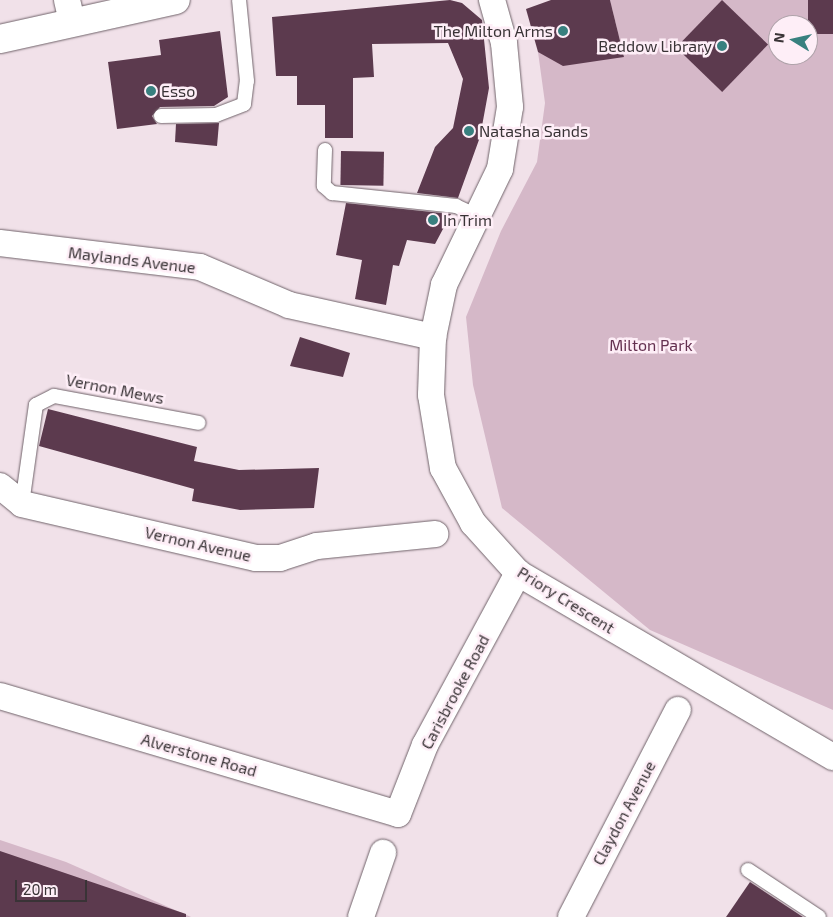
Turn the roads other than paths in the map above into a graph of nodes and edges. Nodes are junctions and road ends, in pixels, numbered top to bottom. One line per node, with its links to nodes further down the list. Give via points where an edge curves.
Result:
1 (176, 0): 4 (main road)
2 (239, 0): 6 (lane, via 247,81 244,104 216,115)
3 (492, 0): 8 (street, Priory Crescent, via 504,43 510,107 500,170)
4 (69, 10): 5 (main road)
5 (0, 39)
6 (161, 116)
7 (325, 150): 8 (lane, via 324,186 332,193 456,206)
8 (480, 217): 10 (street, Priory Crescent, via 444,285)
9 (0, 243): 10 (street, Maylands Avenue, via 200,267 289,305)
10 (433, 337): 15 (street, Priory Crescent, via 431,395 443,468 473,522)
11 (199, 423): 13 (lane, Vernon Mews, via 54,396 36,405)
12 (0, 486): 13 (street, Vernon Avenue)
13 (22, 504): 14 (street, Vernon Avenue, via 256,558 280,558 317,546)
14 (434, 534)
15 (518, 573): 18 (street, Priory Crescent); 19 (street, Carisbrooke Road, via 425,745)
16 (0, 696): 19 (street, Alverstone Road)
17 (678, 710): 23 (street, Claydon Avenue)
18 (833, 757)
19 (398, 814)
20 (383, 853): 22 (street)
21 (748, 870): 24 (lane)
22 (361, 917)
23 (571, 917)
24 (819, 917)

